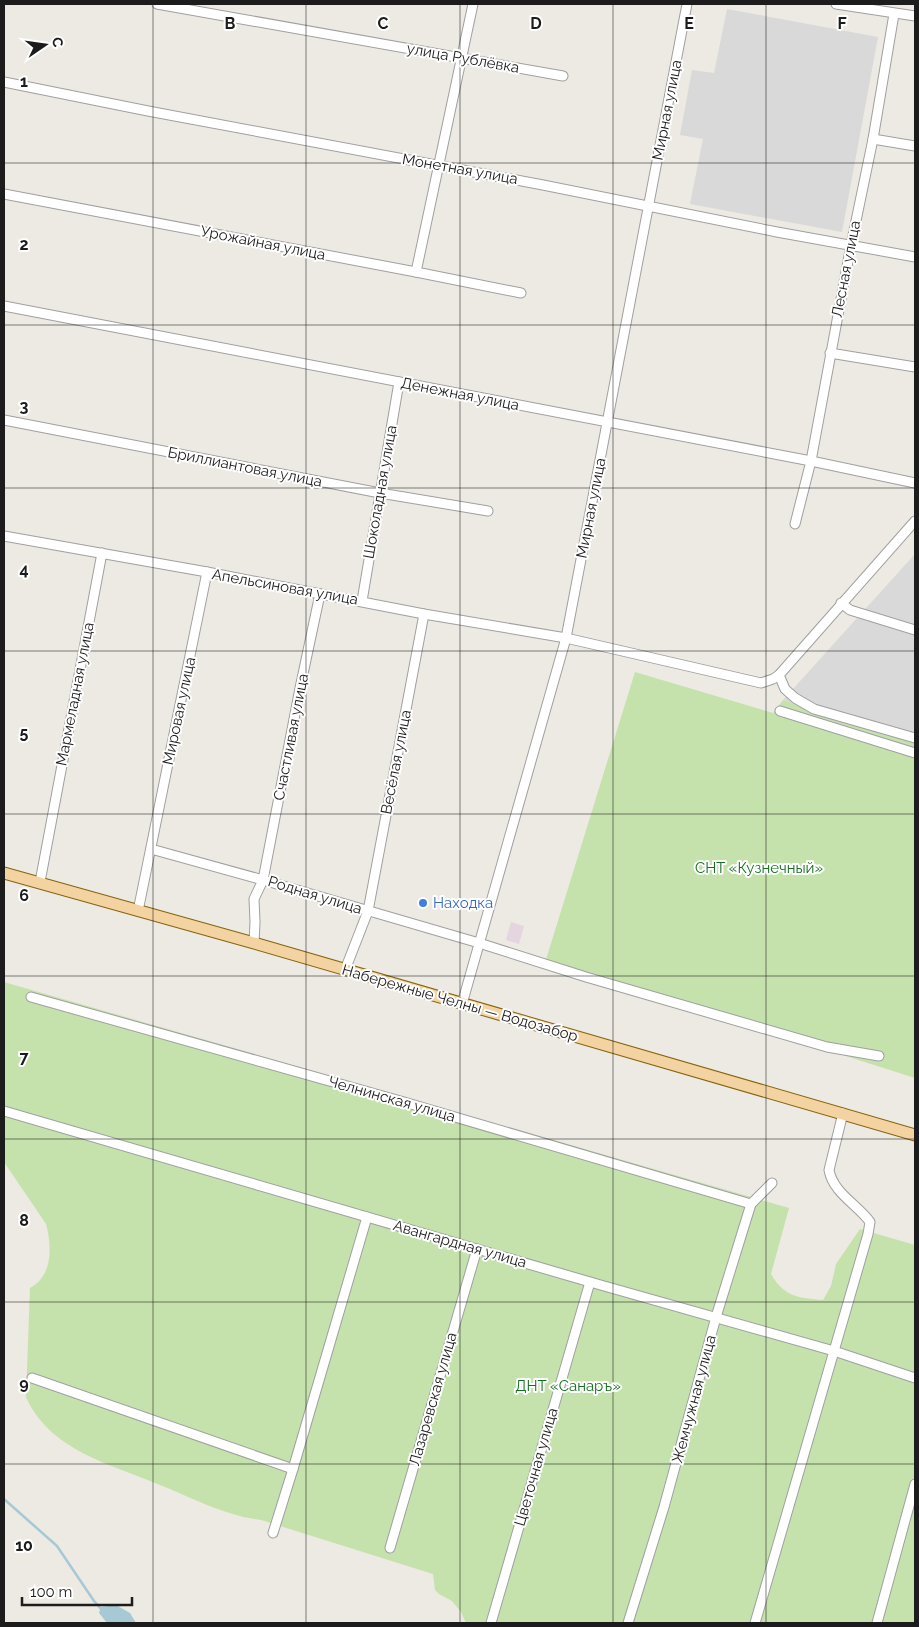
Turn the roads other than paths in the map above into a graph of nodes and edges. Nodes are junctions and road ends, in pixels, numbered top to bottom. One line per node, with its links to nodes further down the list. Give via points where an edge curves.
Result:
1 (157, 4): 7 (street, улица Рублёвка)
2 (473, 4): 7 (street)
3 (687, 4): 14 (street, Мирная улица)
4 (836, 4): 5 (street)
5 (894, 14): 6 (street); 10 (street, Лесная улица)
6 (915, 16)
7 (462, 57): 8 (street, улица Рублёвка); 12 (street)
8 (563, 76)
9 (4, 82): 12 (street, Монетная улица)
10 (873, 139): 11 (street); 15 (street, Лесная улица)
11 (915, 146)
12 (440, 166): 14 (street, Монетная улица); 17 (street)
13 (4, 194): 17 (street, Урожайная улица)
14 (648, 207): 15 (street, Монетная улица); 24 (street, Мирная улица)
15 (851, 245): 16 (street, Монетная улица); 20 (street, Лесная улица)
16 (915, 257)
17 (416, 272): 18 (street, Урожайная улица)
18 (521, 293)
19 (4, 306): 22 (street, Денежная улица)
20 (830, 353): 21 (street); 25 (street, Лесная улица)
21 (915, 368)
22 (399, 382): 24 (street, Денежная улица); 27 (street, Шоколадная улица)
23 (4, 420): 27 (street, Бриллиантовая улица)
24 (607, 421): 25 (street, Денежная улица); 39 (street, Мирная улица)
25 (811, 460): 26 (street, Денежная улица); 30 (street, Лесная улица)
26 (915, 483)
27 (380, 493): 28 (street, Бриллиантовая улица); 35 (street, Шоколадная улица)
28 (488, 511)
29 (914, 523): 36 (street)
30 (795, 524)
31 (4, 536): 32 (street, Апельсиновая улица)
32 (102, 554): 33 (street, Апельсиновая улица); 47 (street, Мармеладная улица)
33 (207, 572): 34 (street, Апельсиновая улица); 44 (street, Мировая улица)
34 (320, 594): 35 (street, Апельсиновая улица); 46 (street, Счастливая улица)
35 (362, 601): 37 (street, Апельсиновая улица)
36 (841, 603): 38 (street, via 850,610); 40 (street)
37 (424, 614): 39 (street, Апельсиновая улица); 49 (street, Весёлая улица)
38 (915, 630)
39 (566, 638): 40 (street, Апельсиновая улица, via 761,682); 51 (street, Мирная улица)
40 (779, 675): 42 (street, via 785,689 814,709)
41 (780, 711): 43 (street)
42 (915, 738)
43 (915, 753)
44 (151, 849): 46 (street, Родная улица); 48 (street, Мировая улица)
45 (4, 873): 47 (main road, Набережные Челны — Водозабор)
46 (264, 880): 49 (street, Родная улица); 50 (street, Счастливая улица, via 254,899)
47 (40, 882): 48 (main road, Набережные Челны — Водозабор)
48 (138, 910): 50 (main road, Набережные Челны — Водозабор)
49 (368, 911): 51 (street, Родная улица); 52 (street, Весёлая улица)
50 (254, 943): 52 (main road, Набережные Челны — Водозабор)
51 (479, 943): 54 (street, Мирная улица); 55 (street, Родная улица, via 827,1047)
52 (345, 970): 54 (main road, Набережные Челны — Водозабор)
53 (31, 997): 60 (street, Челнинская улица, via 395,1099)
54 (462, 1004): 57 (main road, Набережные Челны — Водозабор)
55 (879, 1056)
56 (4, 1111): 61 (street, Авангардная улица)
57 (843, 1114): 58 (main road, Набережные Челны — Водозабор); 65 (street, via 829,1170 830,1178 870,1222)
58 (915, 1135)
59 (772, 1183): 60 (street, Жемчужная улица)
60 (751, 1204): 64 (street, Жемчужная улица)
61 (367, 1217): 62 (street, Авангардная улица); 68 (street)
62 (477, 1249): 63 (street, Авангардная улица); 71 (street, Лазаревская улица)
63 (590, 1282): 64 (street, Авангардная улица); 72 (street, Цветочная улица)
64 (716, 1317): 65 (street, Авангардная улица); 73 (street, Жемчужная улица, via 664,1507)
65 (834, 1351): 67 (street, Авангардная улица); 74 (street)
66 (32, 1378): 68 (street)
67 (915, 1378)
68 (294, 1469): 70 (street)
69 (915, 1484): 75 (street)
70 (273, 1533)
71 (390, 1548)
72 (491, 1623)
73 (628, 1623)
74 (755, 1623)
75 (877, 1623)

